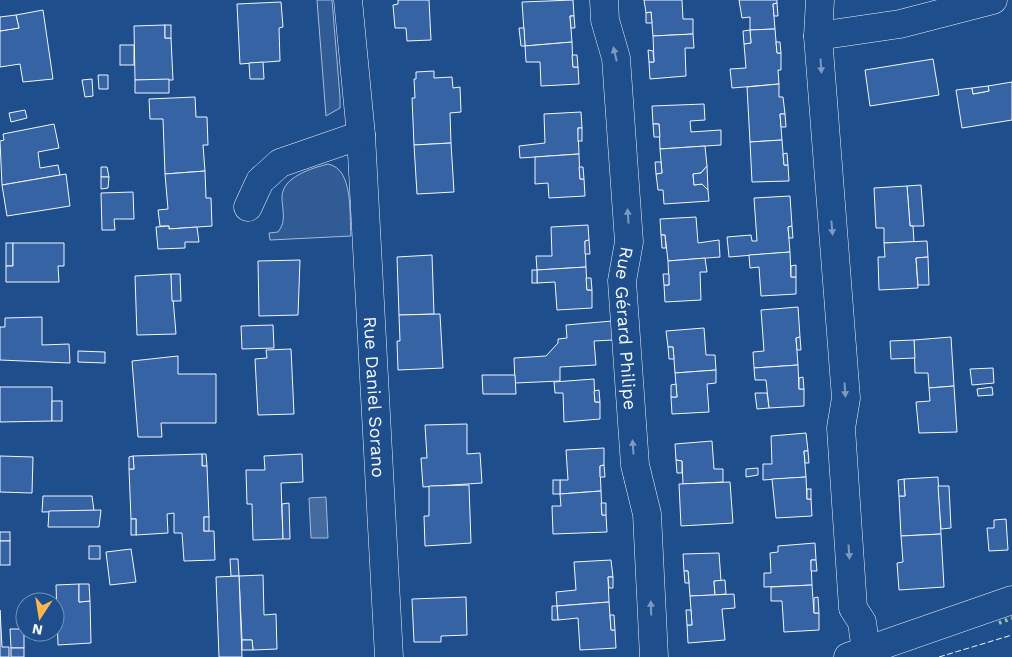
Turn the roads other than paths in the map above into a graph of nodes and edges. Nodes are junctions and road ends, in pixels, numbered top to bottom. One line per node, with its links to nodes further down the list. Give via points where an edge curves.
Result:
1 (348, 0): 6 (street, Rue Daniel Sorano)
2 (604, 0): 11 (street, Rue Gérard Philipe, one-way to 2, via 647,514 635,465 622,281 629,242 616,58 605,20)
3 (820, 0): 5 (street)
4 (993, 0): 5 (street, via 900,24)
5 (818, 36): 9 (street, one-way to 9, via 846,398 841,428 853,608 862,622)
6 (361, 135): 7 (street, via 280,163 260,181); 10 (street, Rue Daniel Sorano)
7 (248, 207)
8 (1012, 600): 9 (street)
9 (857, 654)
10 (389, 657)
11 (654, 657)

